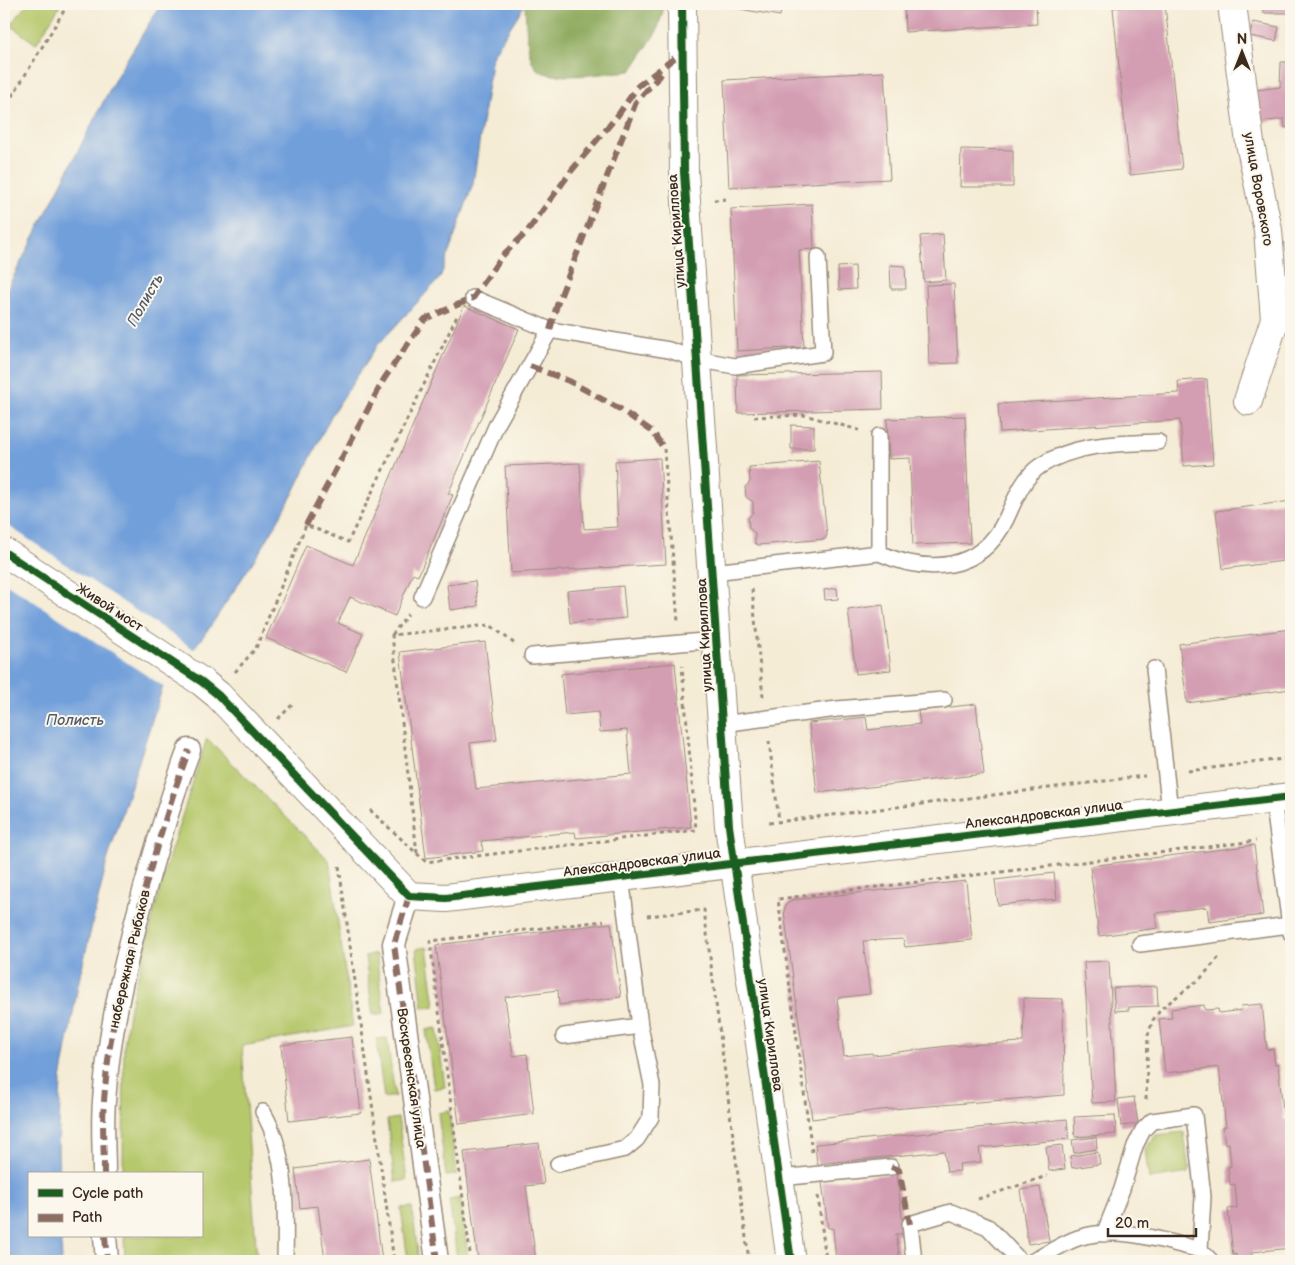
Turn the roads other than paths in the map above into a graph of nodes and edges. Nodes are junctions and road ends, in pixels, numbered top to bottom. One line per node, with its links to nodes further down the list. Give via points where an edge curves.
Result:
1 (682, 4): 6 (street, улица Кириллова, via 684,172)
2 (1232, 4): 7 (street, улица Воровского, via 1250,143 1268,230 1275,319)
3 (818, 257): 6 (lane, via 823,353 735,366)
4 (473, 298): 5 (lane)
5 (550, 330): 6 (lane, via 669,350); 13 (lane, via 497,424)
6 (696, 358): 12 (street, улица Кириллова)
7 (1248, 401)
8 (879, 436): 11 (lane)
9 (1158, 442): 11 (lane, via 1068,451 1038,467 1016,494 1005,521 989,545 946,567 901,562)
10 (4, 552): 25 (street, Живой мост, via 202,682 237,713)
11 (879, 552): 12 (lane)
12 (713, 572): 14 (street, улица Кириллова)
13 (422, 597)
14 (715, 640): 15 (lane); 18 (street, улица Кириллова)
15 (532, 656)
16 (1154, 669): 21 (lane)
17 (944, 700): 18 (lane, via 837,709)
18 (722, 724): 22 (street, улица Кириллова)
19 (189, 750): 33 (street, набережная Рыбаков, via 152,864 124,974 106,1069)
20 (1282, 798): 21 (street, Александровская улица); 24 (lane, via 1278,838)
21 (1170, 811): 22 (street, Александровская улица)
22 (734, 863): 23 (street, Александровская улица); 34 (street, улица Кириллова)
23 (621, 877): 25 (street, Александровская улица, via 446,898); 28 (lane)
24 (1288, 886): 26 (lane)
25 (409, 896): 40 (street, Воскресенская улица, via 394,944)
26 (1291, 929): 27 (lane, via 1254,930)
27 (1140, 944)
28 (640, 1026): 29 (lane); 31 (lane, via 652,1085 651,1117 637,1139 625,1149)
29 (564, 1036)
30 (263, 1112): 39 (lane, via 274,1130 286,1205)
31 (558, 1164)
32 (891, 1167): 34 (lane)
33 (104, 1172)
34 (780, 1178): 41 (street, улица Кириллова)
35 (1104, 1234): 37 (lane, via 1139,1234); 37 (lane, via 1143,1130 1152,1121 1194,1115 1203,1197); 44 (lane, via 1078,1238)
36 (105, 1238): 38 (street)
37 (1200, 1250): 45 (lane)
38 (107, 1261)
39 (285, 1261)
40 (436, 1261)
41 (791, 1261)
42 (914, 1261): 43 (lane, via 910,1224 951,1212 988,1227)
43 (1020, 1261)
44 (1033, 1261)
45 (1210, 1261)

